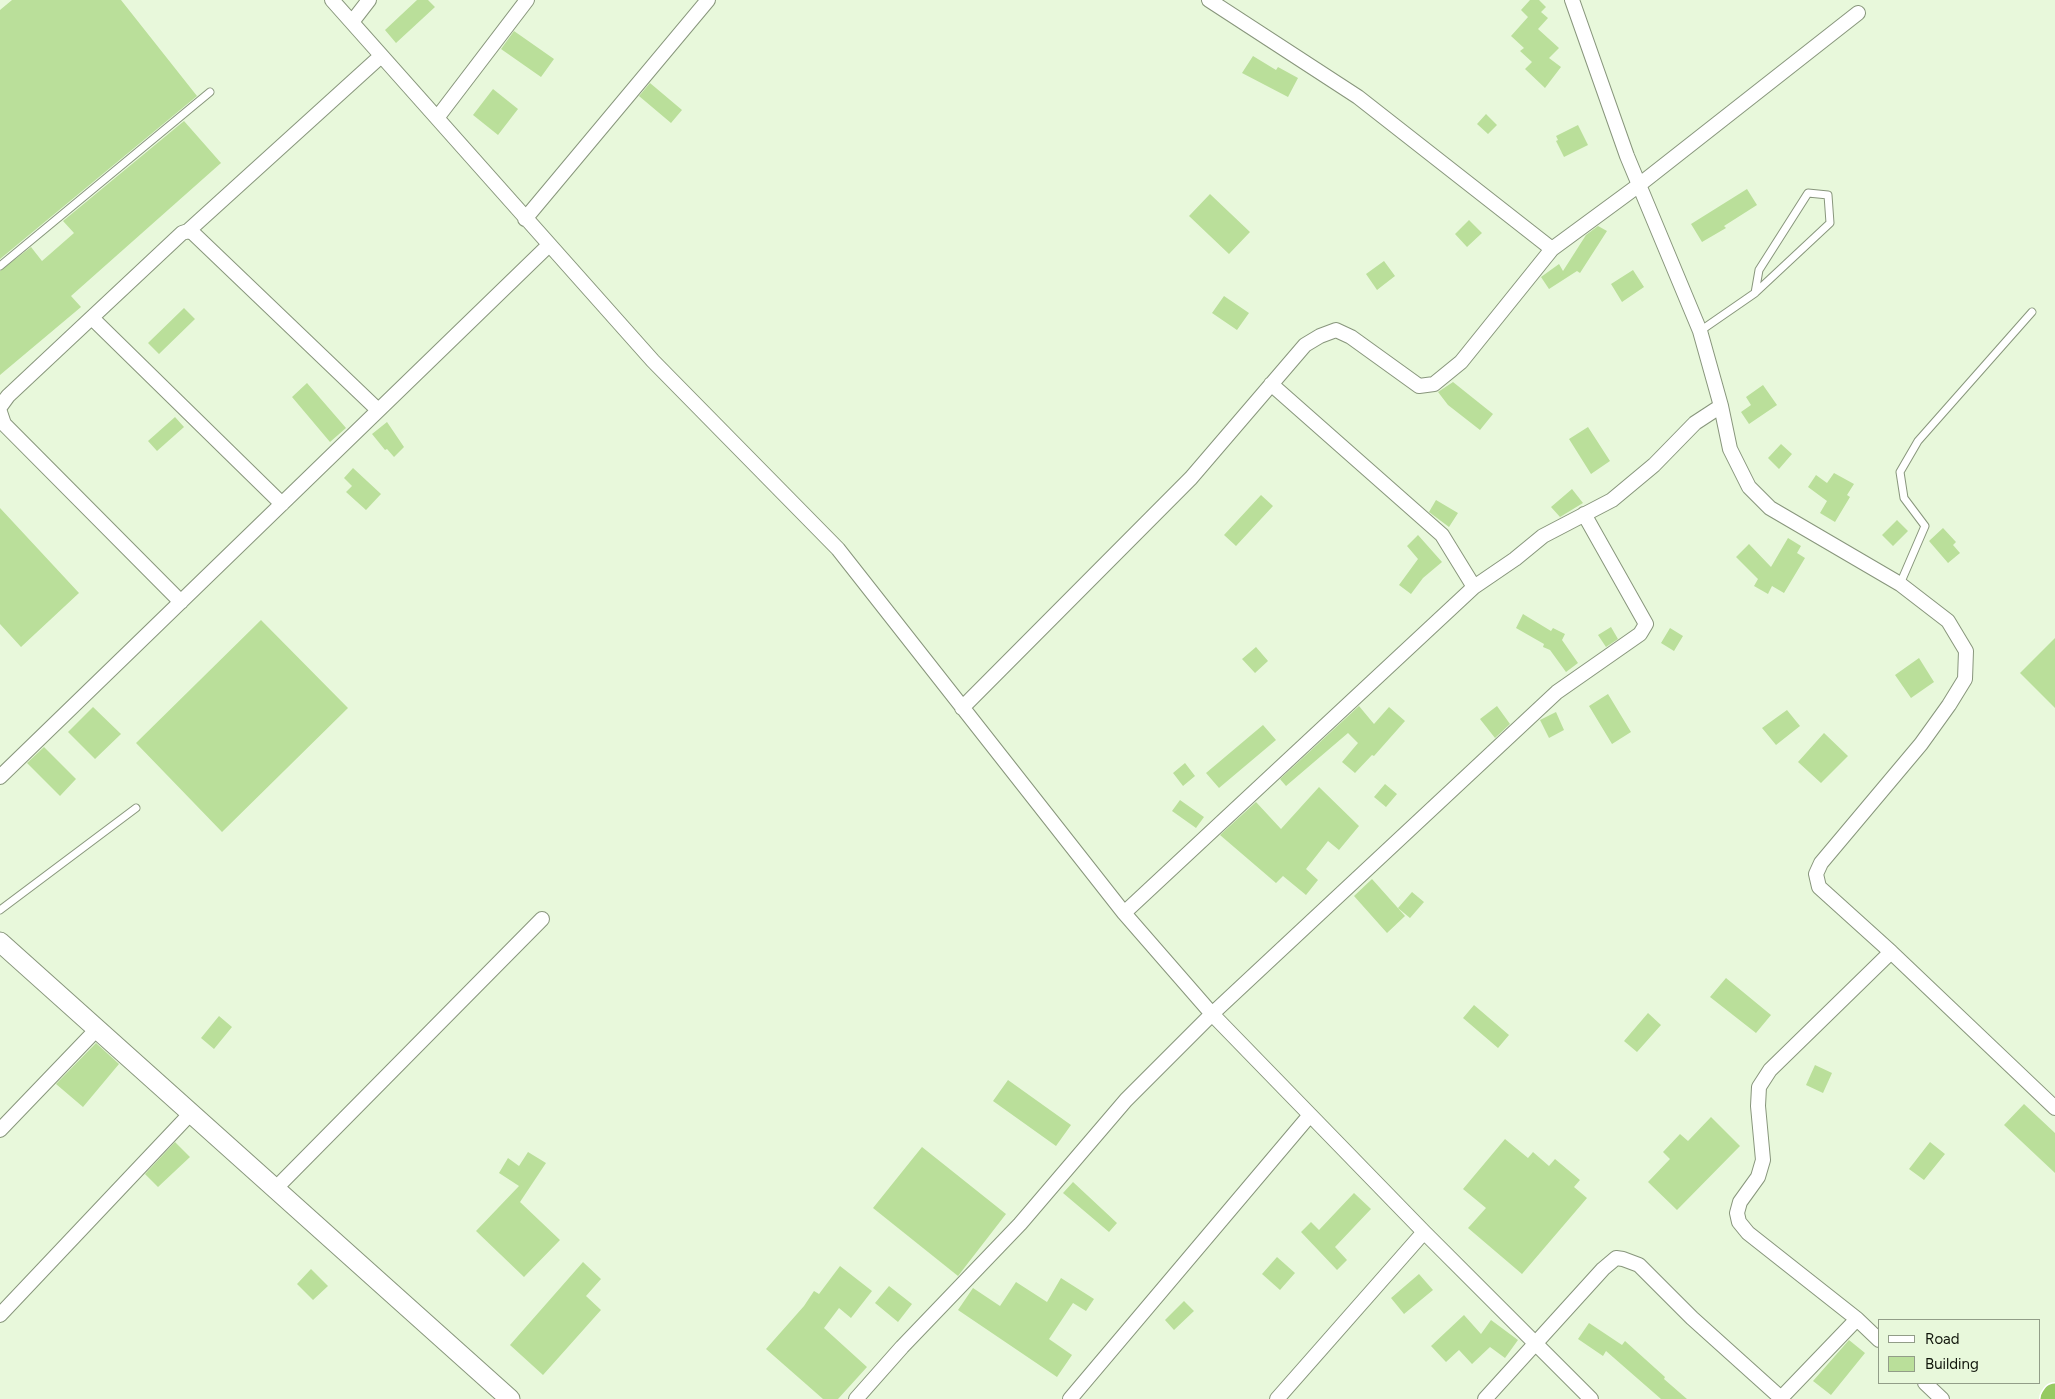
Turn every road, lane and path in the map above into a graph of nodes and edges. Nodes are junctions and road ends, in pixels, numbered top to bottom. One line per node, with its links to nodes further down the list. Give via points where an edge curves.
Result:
1 (332, 0): 8 (street)
2 (369, 0): 8 (street)
3 (527, 0): 11 (street)
4 (708, 0): 13 (street)
5 (1210, 0): 16 (street, via 1358,97)
6 (1572, 0): 12 (street)
7 (1858, 13): 12 (street)
8 (352, 22): 9 (street)
9 (381, 56): 11 (street); 14 (street)
10 (210, 92): 17 (lane)
11 (437, 118): 13 (street)
12 (1639, 185): 16 (street); 21 (street)
13 (525, 218): 15 (street)
14 (188, 232): 20 (street, via 182,233); 25 (street, via 194,233)
15 (549, 245): 25 (street); 32 (street, via 653,361 838,549)
16 (1552, 249): 22 (street, via 1460,362 1434,384 1419,386 1351,337 1336,330 1305,345)
17 (0, 266)
18 (1755, 293): 18 (lane, via 1830,223 1828,195 1808,193 1759,270); 21 (lane)
19 (2032, 312): 29 (lane, via 1918,441 1900,472 1904,498 1925,526)
20 (92, 318): 24 (street); 27 (street)
21 (1700, 331): 23 (street)
22 (1271, 384): 30 (street, via 1442,535); 32 (street, via 1191,478)
23 (1721, 406): 28 (street, via 1695,423 1633,484 1612,500); 29 (street, via 1730,449 1749,487 1770,508)
24 (0, 407)
25 (378, 410): 27 (street)
26 (0, 412): 31 (street, via 4,424)
27 (282, 504): 31 (street)
28 (1584, 514): 30 (street, via 1543,536); 40 (street, via 1646,624 1640,634 1557,692)
29 (1900, 584): 39 (street, via 1948,621 1966,652 1965,680 1921,744 1821,863 1816,874 1819,887)
30 (1474, 587): 36 (street)
31 (180, 602): 33 (street)
32 (962, 708): 36 (street)
33 (0, 777)
34 (136, 808): 35 (lane)
35 (0, 910)
36 (1124, 913): 40 (street)
37 (542, 919): 46 (street)
38 (1, 945): 41 (street)
39 (1891, 952): 42 (street); 49 (street, via 1770,1070 1759,1087 1763,1160 1758,1177 1740,1202 1737,1213 1739,1222 1748,1233)
40 (1212, 1014): 44 (street); 55 (street, via 1126,1100 1020,1224)
41 (97, 1029): 43 (street); 45 (street)
42 (2055, 1108)
43 (191, 1113): 46 (street); 48 (street)
44 (1310, 1115): 47 (street); 56 (street)
45 (0, 1130)
46 (275, 1188): 54 (street)
47 (1424, 1232): 51 (street); 57 (street)
48 (0, 1316)
49 (1857, 1320): 50 (street); 53 (street)
50 (1878, 1339)
51 (1535, 1342): 53 (street, via 1603,1269 1616,1258 1623,1259 1639,1265); 58 (street); 59 (street)
52 (1926, 1384): 60 (street)
53 (1781, 1398)
54 (510, 1399)
55 (856, 1399)
56 (1070, 1399)
57 (1277, 1399)
58 (1485, 1399)
59 (1591, 1399)
60 (1942, 1399)

